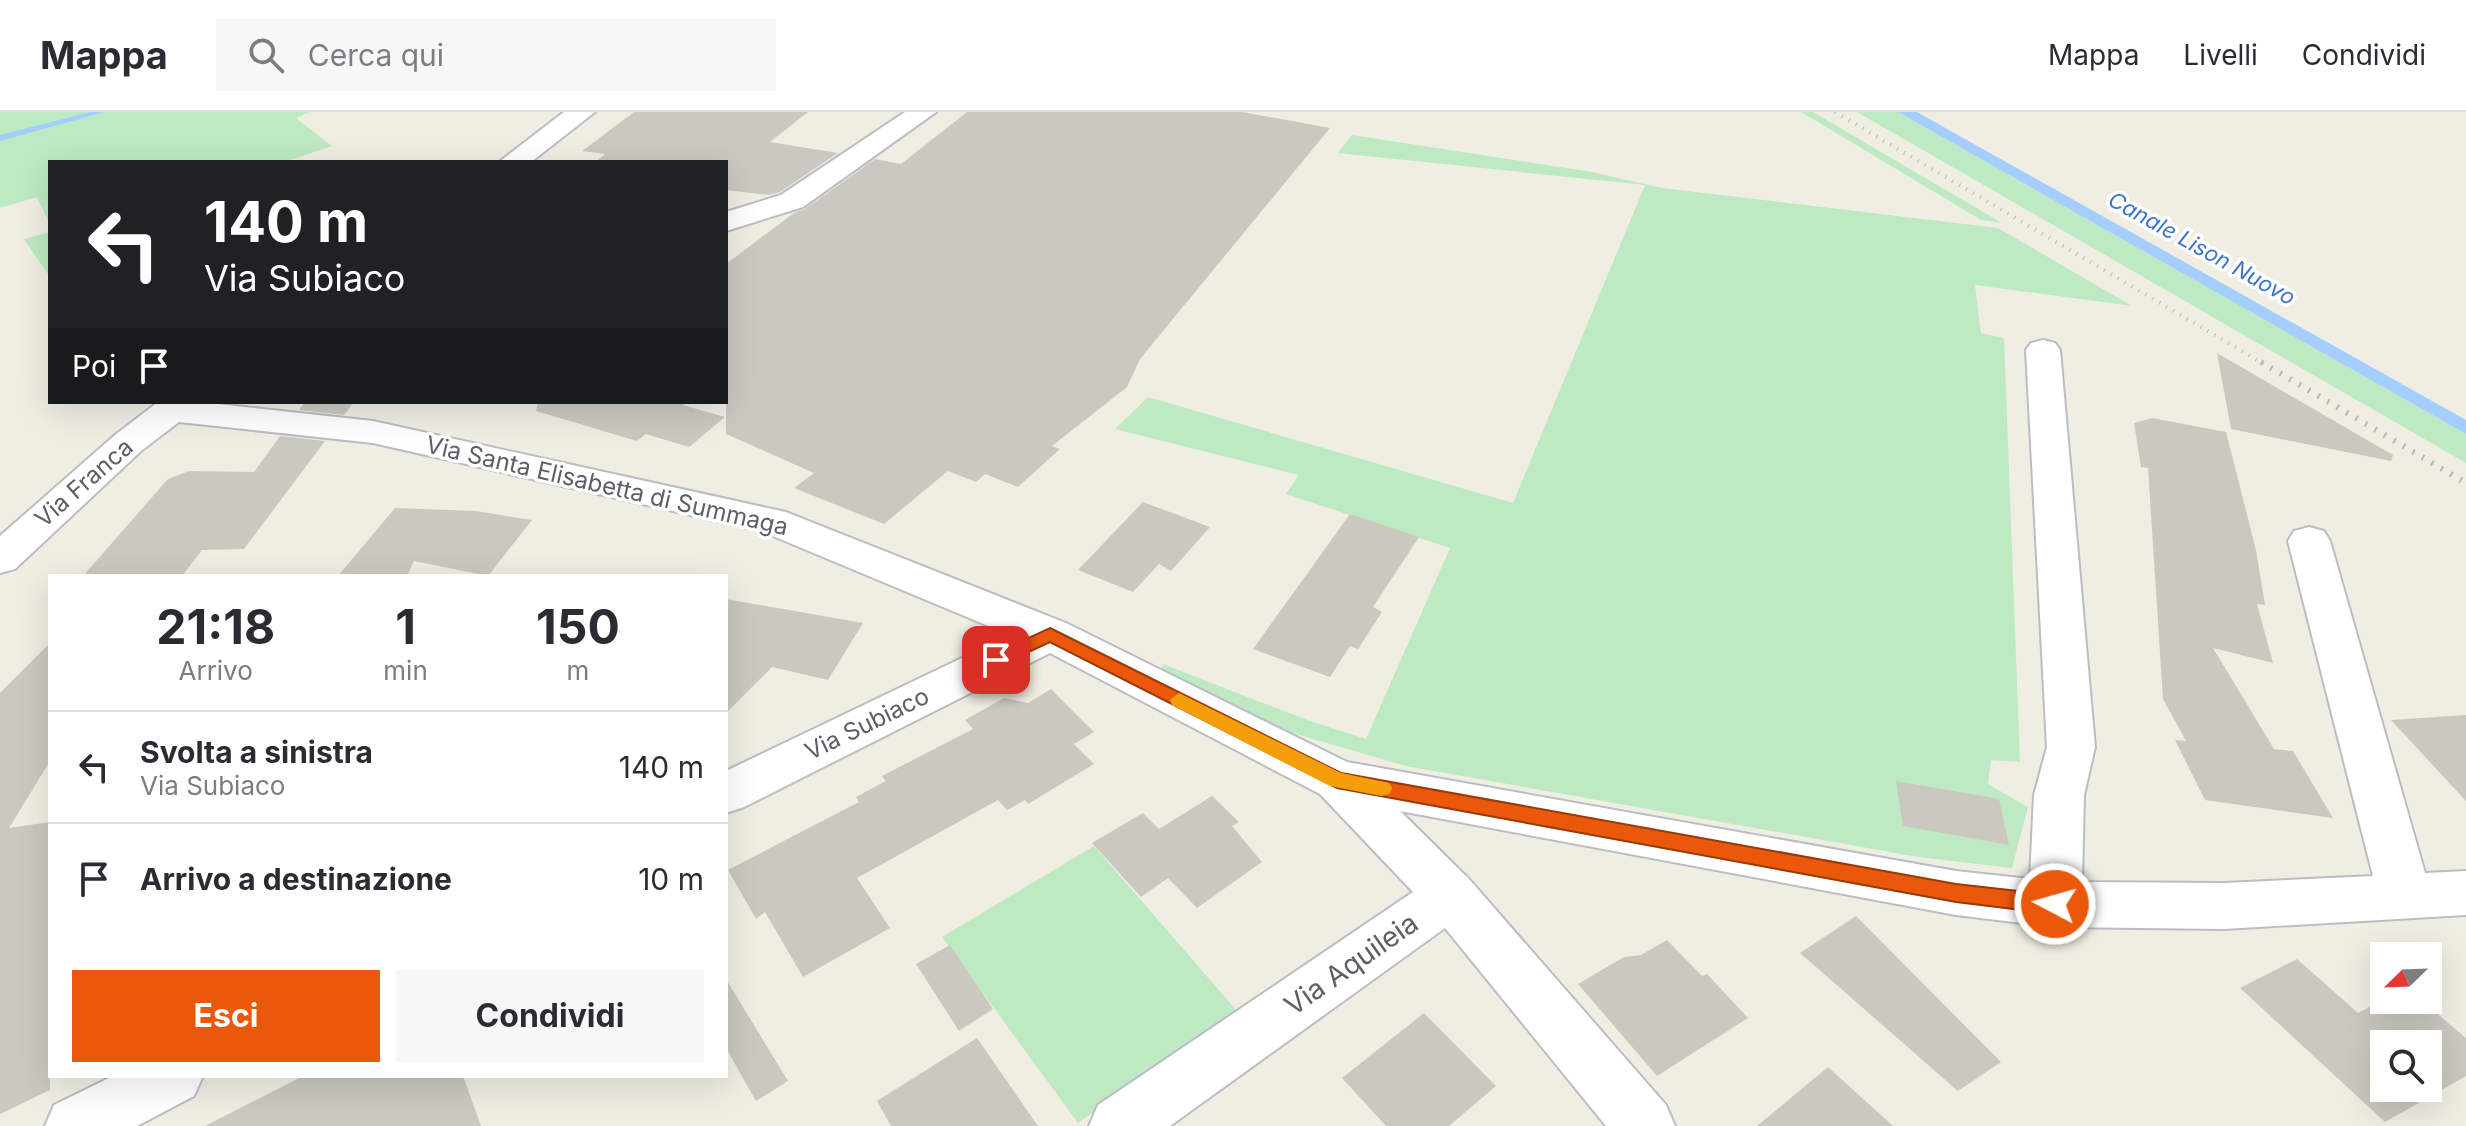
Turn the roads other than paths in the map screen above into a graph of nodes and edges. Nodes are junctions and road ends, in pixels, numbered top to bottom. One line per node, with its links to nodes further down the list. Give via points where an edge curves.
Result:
1 (582, 112): 3 (street)
2 (923, 112): 4 (street, via 792,201)
3 (516, 160)
4 (728, 221)
5 (2043, 350): 15 (street, via 2071,747 2059,795)
6 (176, 406): 8 (street, Via Franca); 9 (street, Via Santa Elisabetta di Summaga, via 373,432 772,521)
7 (2309, 541): 13 (street)
8 (5, 549)
9 (1050, 634): 10 (street, Via Santa Elisabetta di Summaga); 11 (street, Via Subiaco)
10 (1337, 780): 14 (street); 15 (street, Via Santa Elisabetta di Summaga, via 1956,893)
11 (728, 792)
12 (2466, 893): 13 (street, Via Santa Elisabetta di Summaga)
13 (2404, 894): 15 (street, Via Santa Elisabetta di Summaga, via 2224,906)
14 (1450, 895): 18 (street, Via Aquileia); 19 (street)
15 (2055, 904)
16 (169, 1078): 17 (street)
17 (76, 1126)
18 (1120, 1126)
19 (1644, 1126)

